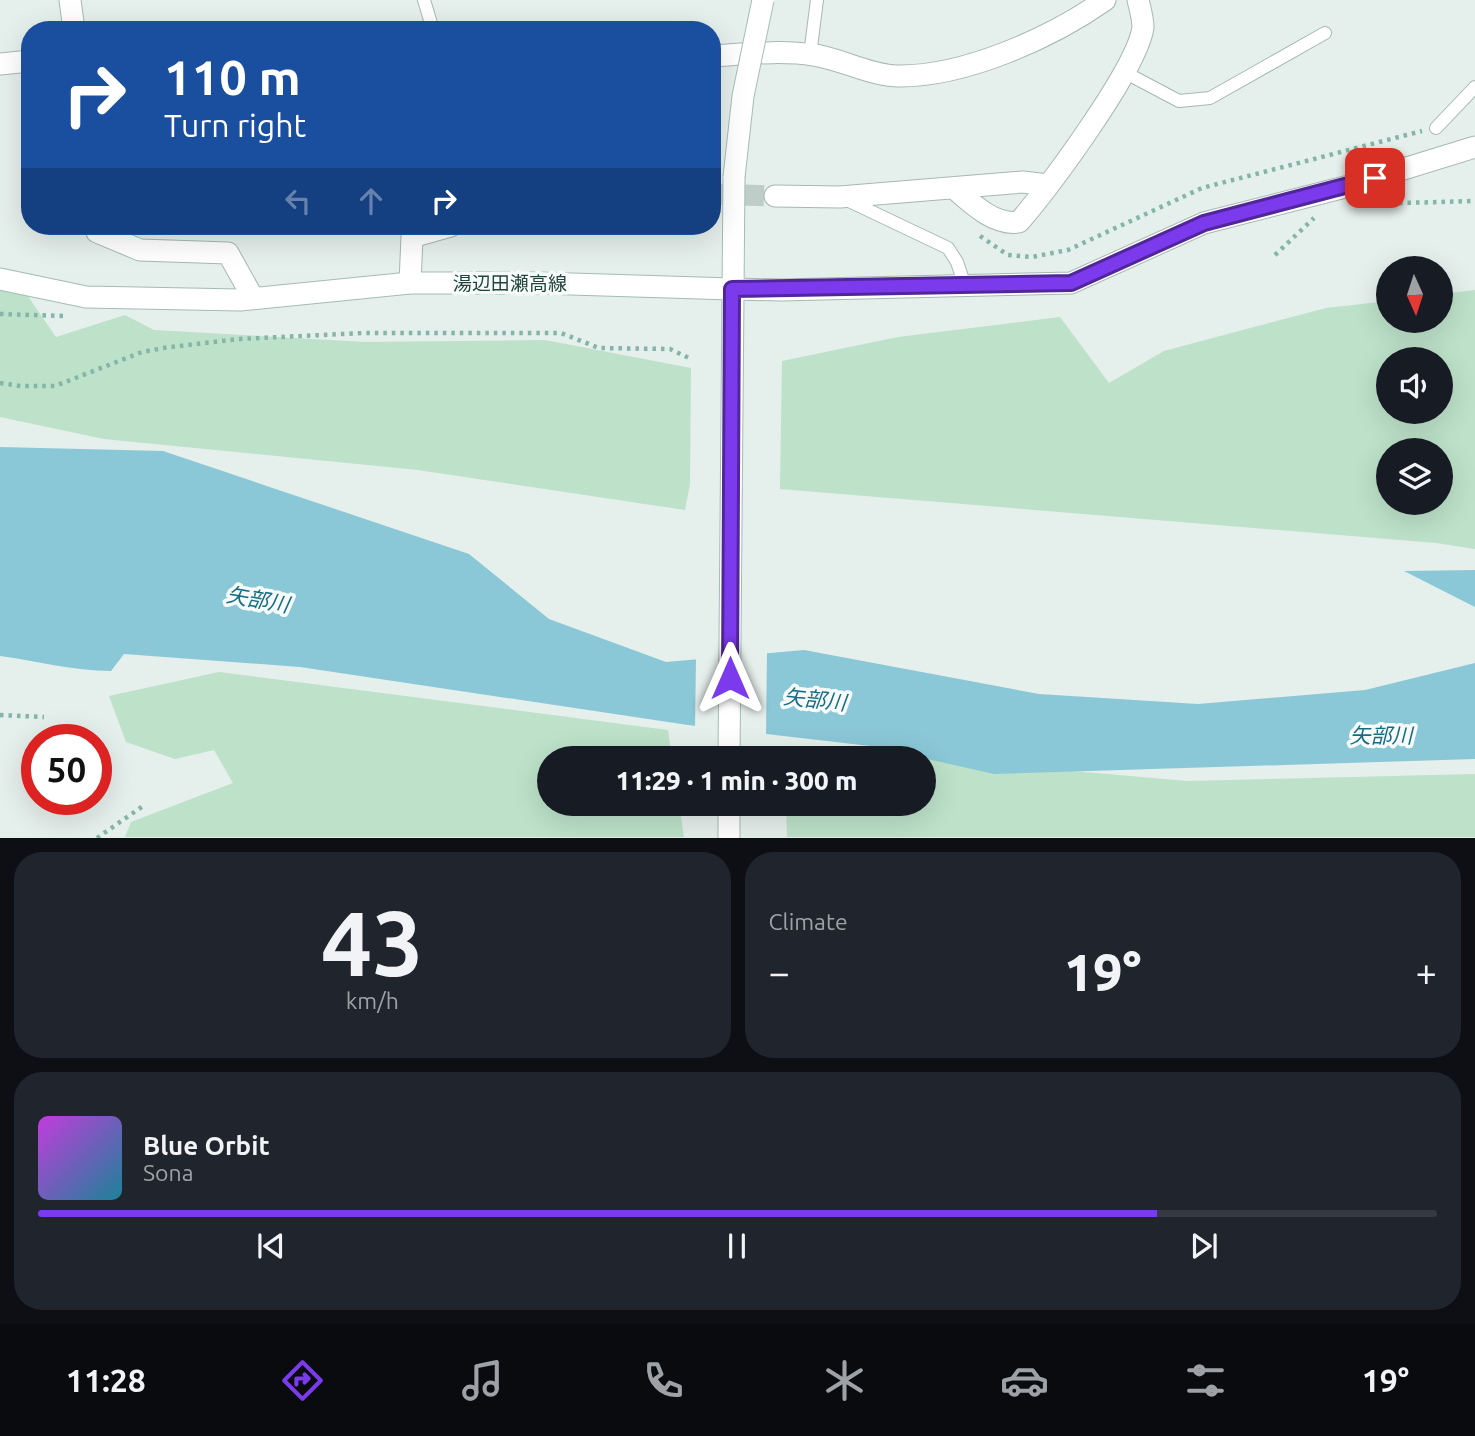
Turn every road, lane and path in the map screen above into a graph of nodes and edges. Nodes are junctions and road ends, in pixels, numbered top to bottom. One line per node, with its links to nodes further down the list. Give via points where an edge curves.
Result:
1 (70, 0): 7 (street)
2 (424, 0): 8 (lane)
3 (763, 0): 32 (street, bridge, via 743,96 734,177)
4 (817, 0): 11 (lane)
5 (1105, 0): 11 (street, via 1081,17 1016,47 937,74 894,76)
6 (1138, 0): 14 (street, via 1143,27)
7 (73, 21)
8 (430, 21)
9 (1325, 33): 14 (lane, via 1210,98 1178,101)
10 (721, 55): 11 (street)
11 (810, 55)
12 (21, 62): 13 (street)
13 (0, 64)
14 (1124, 72): 18 (street)
15 (1475, 87): 16 (lane)
16 (1436, 128): 25 (path, via 1202,188 1068,250 1032,257 1008,255 987,244)
17 (1475, 147): 31 (street, 湯辺田瀬高線, via 1204,223 1071,283)
18 (1048, 185): 19 (street, via 1023,182); 19 (street, via 1019,222 1008,223 975,207)
19 (955, 189): 21 (street)
20 (775, 196): 21 (street)
21 (840, 197): 31 (lane, via 948,248)
22 (1475, 201): 23 (path)
23 (1357, 204)
24 (1323, 211): 28 (path)
25 (972, 228)
26 (104, 235): 33 (street, via 140,250 228,253)
27 (419, 235): 30 (street, via 412,237)
28 (1275, 255)
29 (0, 279): 33 (street, 湯辺田瀬高線, via 86,297)
30 (410, 283): 32 (street, 湯辺田瀬高線); 33 (street, 湯辺田瀬高線)
31 (965, 286): 32 (street, 湯辺田瀬高線)
32 (732, 289): 38 (street)
33 (253, 298)
34 (691, 359): 35 (path, via 670,349 599,348 561,333 364,333 163,348 55,386)
35 (0, 383)
36 (0, 715): 37 (path)
37 (44, 717)
38 (729, 746)
39 (143, 806): 41 (path)
40 (729, 816): 42 (street)
41 (97, 838)
42 (729, 838)

